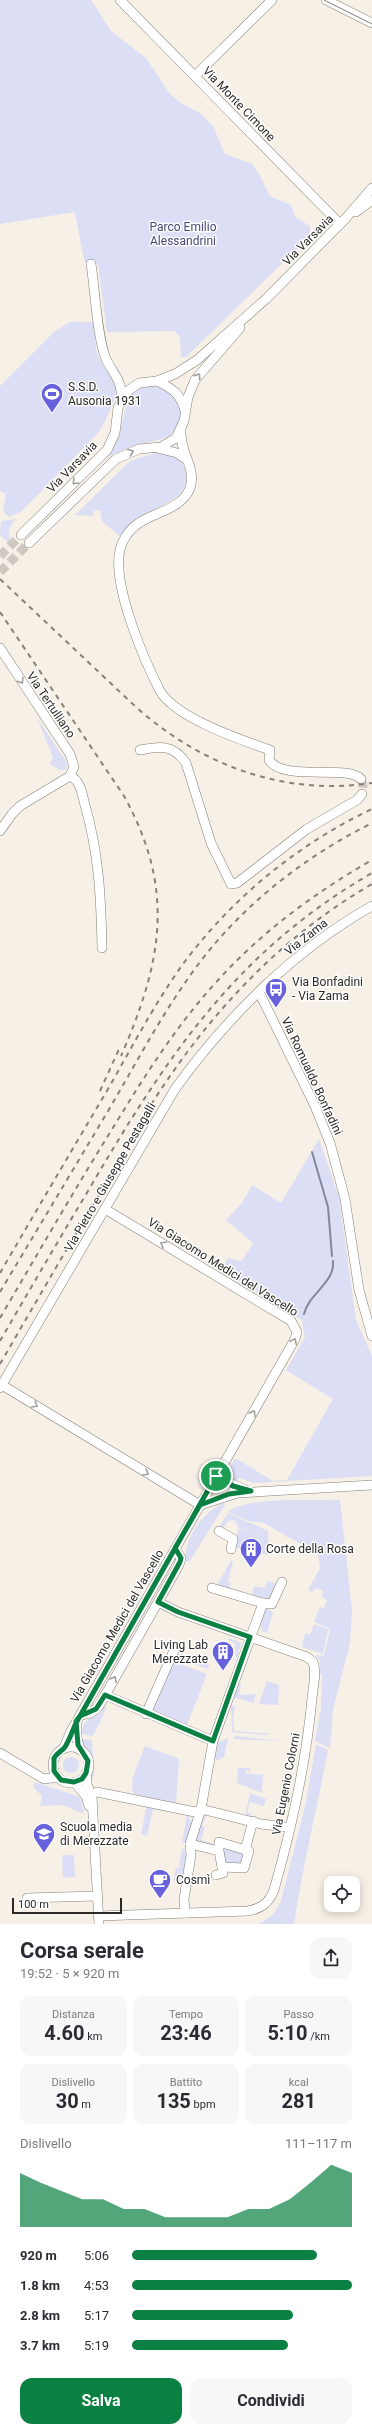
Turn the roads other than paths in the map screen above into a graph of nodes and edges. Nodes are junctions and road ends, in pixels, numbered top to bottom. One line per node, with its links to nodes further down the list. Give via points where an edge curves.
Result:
1 (120, 0): 5 (street, Via Monte Cimone)
2 (272, 0): 5 (street)
3 (326, 0): 4 (street)
4 (372, 23)
5 (195, 76): 8 (street, Via Monte Cimone)
6 (372, 188): 8 (street, Via Varsavia)
7 (372, 200): 8 (street, Via Varsavia)
8 (343, 221): 10 (street, Via Varsavia)
9 (91, 264): 11 (street, via 103,348 108,364)
10 (252, 313): 12 (street, Via Varsavia, via 190,366); 15 (street, Via Varsavia, one-way to 10, via 195,380)
11 (116, 375): 13 (street); 14 (street, Via Varsavia, via 121,383)
12 (157, 381): 13 (street, Via Varsavia); 15 (street, via 179,395)
13 (139, 383): 14 (street, via 126,392)
14 (121, 400): 19 (street, Via Varsavia, one-way to 19, via 117,427 107,450)
15 (185, 412): 16 (street, Via Varsavia)
16 (181, 430): 17 (street, Via Varsavia, via 169,443); 18 (street)
17 (154, 447): 18 (street, via 173,451); 20 (street, Via Varsavia, one-way to 17, via 116,459 139,449)
18 (186, 460): 24 (street, via 192,477 185,498 175,506 134,526 127,534 120,551 119,566 128,613 159,688 165,698 216,730 270,750 269,760 277,767 317,773 352,773)
19 (21, 535)
20 (29, 543)
21 (0, 648): 23 (street, Via Tertulliano, one-way to 23, via 72,758 74,768)
22 (140, 750): 25 (street, via 166,746 178,753 186,762 211,843 231,884 240,881 307,829 357,800)
23 (70, 776): 26 (street, via 20,806); 28 (street, via 79,783 94,842 100,877)
24 (361, 779)
25 (362, 794)
26 (0, 831)
27 (372, 906): 29 (street, Via Zama, via 304,953)
28 (102, 948)
29 (259, 992): 30 (street, Via Pietro e Giuseppe Pestagalli, via 228,1022 175,1089); 31 (street, Via Romualdo Bonfadini, via 315,1106 330,1143 345,1199 358,1290)
30 (105, 1208): 32 (street, Via Pietro e Giuseppe Pestagalli); 33 (street, Via Giacomo Medici del Vascello, one-way to 30, via 295,1339 297,1328 291,1321)
31 (372, 1336)
32 (1, 1386): 36 (street, one-way to 36)
33 (216, 1476): 35 (street, via 233,1486); 36 (street, Via Giacomo Medici del Vascello)
34 (372, 1485): 35 (street)
35 (251, 1491): 36 (street, via 229,1494)
36 (200, 1505): 38 (street, Via Giacomo Medici del Vascello)
37 (219, 1531): 39 (street, via 233,1539)
38 (175, 1548): 42 (street, Via Giacomo Medici del Vascello, via 181,1558 180,1562); 48 (street, Via Giacomo Medici del Vascello)
39 (231, 1549)
40 (282, 1582): 43 (street, via 272,1604)
41 (212, 1588): 43 (street)
42 (158, 1602): 44 (street, Via Eugenio Colorni, via 178,1612); 46 (street, Via Giacomo Medici del Vascello, one-way to 42)
43 (263, 1604): 44 (street)
44 (250, 1637): 49 (street); 70 (street, Via Eugenio Colorni, via 307,1657 314,1665 309,1728 292,1828 274,1890 264,1906 248,1911)
45 (175, 1648): 47 (street)
46 (105, 1695): 47 (street); 48 (street, Via Giacomo Medici del Vascello, via 96,1709)
47 (146, 1714): 49 (street)
48 (78, 1718): 50 (street, Via Giacomo Medici del Vascello); 51 (street, Via Giacomo Medici del Vascello, via 77,1738)
49 (213, 1741): 59 (street)
50 (64, 1748): 51 (street); 53 (street, via 56,1755)
51 (80, 1750): 55 (street, via 88,1761)
52 (0, 1753): 54 (street)
53 (53, 1763): 54 (street, via 41,1773); 56 (street)
54 (33, 1772): 56 (street, via 44,1779)
55 (86, 1773): 57 (street, via 82,1779); 60 (street, via 92,1797)
56 (58, 1777): 57 (street, via 65,1782)
57 (74, 1782): 60 (street, via 86,1796)
58 (97, 1792): 59 (street, via 195,1812)
59 (201, 1808): 61 (street); 63 (street)
60 (92, 1817): 68 (street)
61 (253, 1821): 62 (street); 64 (street)
62 (285, 1827)
63 (190, 1844): 65 (street); 70 (street, via 191,1855 184,1899)
64 (246, 1850): 65 (street, via 219,1842); 66 (street, via 249,1851 244,1868)
65 (219, 1851): 66 (street)
66 (222, 1867): 67 (street, via 223,1872)
67 (216, 1875)
68 (97, 1896): 69 (street); 71 (street)
69 (27, 1898)
70 (185, 1913): 71 (street, Via Eugenio Colorni)
71 (99, 1920)

